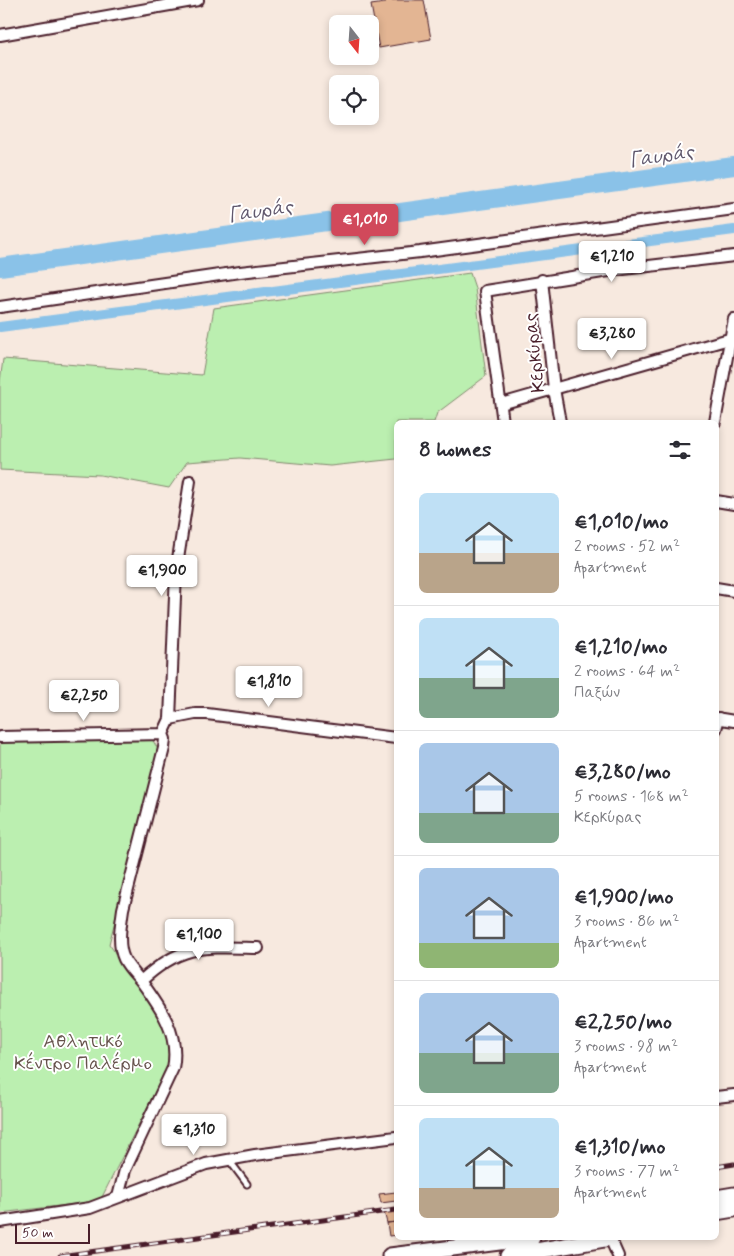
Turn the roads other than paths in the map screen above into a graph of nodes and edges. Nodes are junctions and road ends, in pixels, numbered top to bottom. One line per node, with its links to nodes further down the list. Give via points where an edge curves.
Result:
1 (198, 0): 2 (street)
2 (0, 35)
3 (734, 209): 6 (street, via 420,252 240,272)
4 (734, 256): 5 (street)
5 (542, 280): 9 (street, Κερκύρας); 10 (street, via 487,290 484,294)
6 (0, 307)
7 (734, 320): 8 (street)
8 (729, 339): 9 (street); 13 (street)
9 (554, 389): 10 (street); 12 (street, Κερκύρας)
10 (501, 404): 11 (street)
11 (503, 420)
12 (560, 420)
13 (715, 420)
14 (190, 480): 19 (street, via 176,572)
15 (719, 502): 16 (street)
16 (734, 504)
17 (719, 588): 18 (street)
18 (734, 591)
19 (170, 719): 22 (street); 24 (street, via 207,714)
20 (734, 720): 21 (street)
21 (719, 721)
22 (163, 734): 23 (street); 26 (street, via 166,739 120,929 124,958)
23 (0, 737)
24 (394, 738)
25 (258, 948): 26 (street, via 194,949 167,960)
26 (141, 981): 33 (street, via 173,1032 176,1055 173,1068 125,1170)
27 (734, 1095): 28 (street)
28 (719, 1097)
29 (394, 1137): 30 (street)
30 (229, 1160): 31 (lane); 33 (street, via 206,1164)
31 (247, 1184)
32 (734, 1195): 34 (main road)
33 (118, 1197): 35 (street, via 76,1212)
34 (724, 1208)
35 (0, 1222)
36 (516, 1240): 39 (main road)
37 (599, 1240): 40 (main road)
38 (611, 1240): 41 (street)
39 (390, 1256)
40 (508, 1256)
41 (618, 1256)

